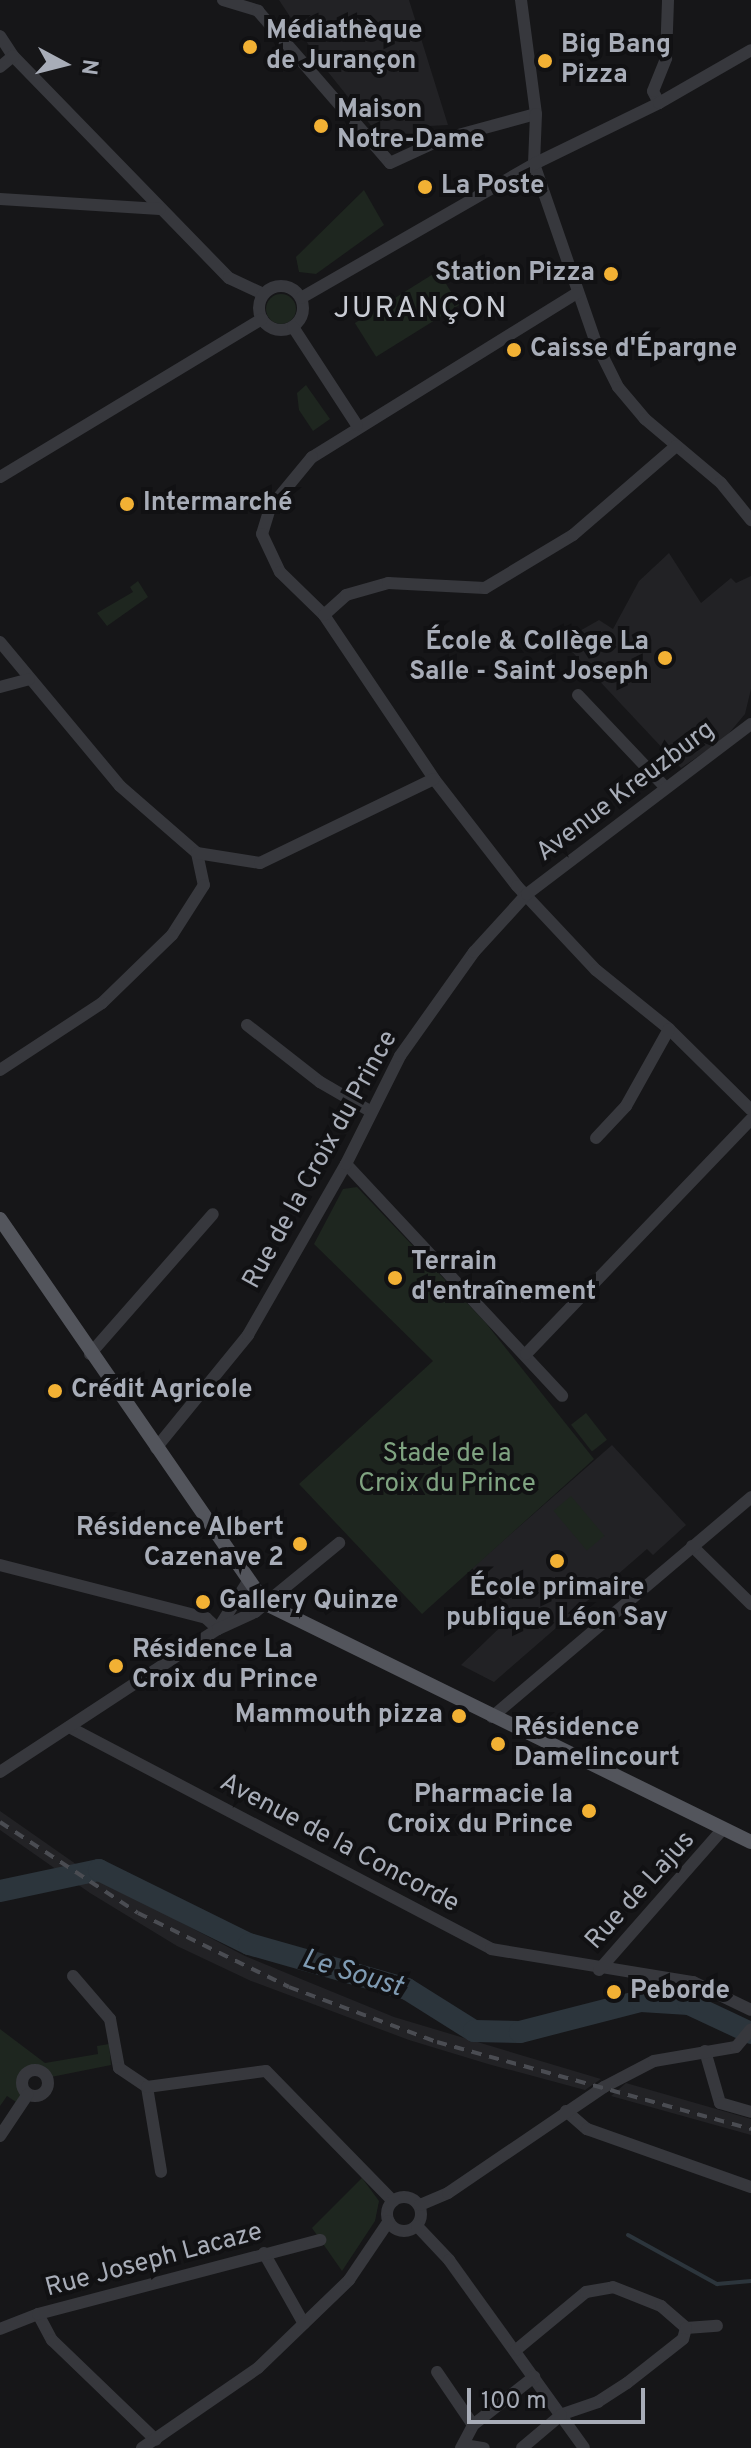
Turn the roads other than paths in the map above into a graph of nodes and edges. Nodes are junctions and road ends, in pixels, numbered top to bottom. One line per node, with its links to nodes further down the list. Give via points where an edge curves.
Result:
1 (223, 0): 9 (street, via 258,11 390,163 440,140)
2 (521, 0): 9 (street)
3 (668, 0): 8 (street, via 666,58 653,91)
4 (0, 36): 6 (street)
5 (751, 50): 8 (street)
6 (13, 56): 7 (street); 12 (street)
7 (0, 67)
8 (659, 103): 10 (street)
9 (536, 114): 10 (street)
10 (534, 164): 13 (street); 15 (street)
11 (0, 199): 12 (street)
12 (160, 209): 14 (street, via 229,278)
13 (577, 293): 18 (street); 19 (street, via 618,387)
14 (264, 294): 15 (street, via 281,286); 16 (street)
15 (301, 298): 17 (street, via 303,311)
16 (262, 319): 17 (street, via 272,329); 20 (street)
17 (293, 327): 18 (street)
18 (357, 425): 22 (street, via 312,457 263,523 262,534 280,572)
19 (676, 446): 21 (street, via 721,483); 22 (street, via 573,535 485,588 388,583 346,595)
20 (0, 477)
21 (751, 520)
22 (324, 615): 28 (street)
23 (0, 642): 24 (street)
24 (29, 679): 25 (street); 30 (street, via 120,786)
25 (0, 687)
26 (578, 695): 29 (street)
27 (751, 724): 29 (street, Avenue Kreuzburg)
28 (434, 779): 30 (street, via 260,863); 31 (street)
29 (666, 788): 31 (street, Avenue Kreuzburg)
30 (197, 853): 34 (street, via 204,885 172,935 79,1024)
31 (527, 894): 33 (street, via 596,970); 36 (street, Rue de la Croix du Prince, via 474,952 400,1056)
32 (247, 1025): 36 (street, via 320,1082)
33 (669, 1029): 35 (street); 38 (street, via 626,1106)
34 (0, 1070)
35 (751, 1110)
36 (370, 1111): 39 (street, Rue de la Croix du Prince)
37 (751, 1119): 43 (street)
38 (596, 1138)
39 (346, 1164): 43 (street); 45 (street, Rue de la Croix du Prince, via 248,1335)
40 (213, 1214): 42 (street)
41 (0, 1219): 42 (main road)
42 (90, 1354): 45 (main road)
43 (526, 1354): 44 (street)
44 (562, 1396)
45 (156, 1448): 50 (main road)
46 (751, 1497): 48 (street)
47 (339, 1543): 51 (street)
48 (692, 1546): 52 (street); 54 (street)
49 (0, 1565): 53 (street, via 206,1618)
50 (247, 1583): 51 (main road); 53 (street)
51 (266, 1604): 53 (street); 54 (main road)
52 (751, 1604)
53 (218, 1629): 55 (street)
54 (492, 1717): 57 (main road)
55 (69, 1727): 56 (street); 59 (street, Avenue de la Concorde, via 491,1949)
56 (0, 1772)
57 (723, 1829): 58 (main road); 59 (street, Rue de Lajus)
58 (751, 1842)
59 (599, 1970): 61 (street, Rue de Lajus, via 693,1982)
60 (73, 1976): 64 (street, via 110,2019 119,2068)
61 (751, 2010)
62 (751, 2029): 63 (street, via 736,2047)
63 (705, 2051): 66 (street, via 654,2061); 67 (street, via 720,2103)
64 (147, 2087): 69 (street); 71 (street, via 266,2071)
65 (28, 2094): 68 (street)
66 (566, 2111): 70 (street, via 587,2129); 72 (street, via 448,2193)
67 (751, 2112)
68 (0, 2136)
69 (161, 2172)
70 (751, 2187)
71 (393, 2201): 72 (street, via 407,2197); 73 (street)
72 (420, 2205): 74 (street)
73 (389, 2221): 74 (street, via 402,2231); 78 (street, via 349,2280)
74 (417, 2226): 82 (street)
75 (320, 2240): 76 (street, Rue Joseph Lacaze)
76 (264, 2253): 77 (street, Rue Joseph Lacaze); 78 (street)
77 (38, 2314): 81 (street, Rue Joseph Lacaze); 87 (street, via 52,2340)
78 (304, 2324): 87 (street, via 238,2384)
79 (717, 2326): 80 (street)
80 (686, 2328): 82 (street, via 661,2306 613,2287 586,2292); 85 (street, via 683,2339 627,2383 598,2402)
81 (0, 2329)
82 (516, 2350): 84 (street)
83 (437, 2372): 86 (street)
84 (534, 2377): 85 (street); 86 (street)
85 (561, 2415): 91 (street); 92 (street)
86 (473, 2425): 88 (street)
87 (156, 2440): 89 (street)
88 (462, 2446): 90 (street)
89 (142, 2448)
90 (484, 2448)
91 (522, 2448)
92 (584, 2448)

